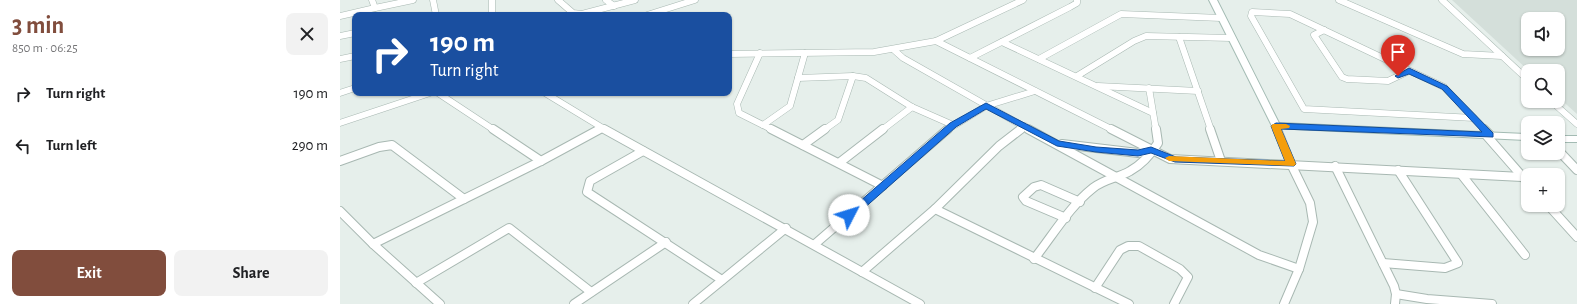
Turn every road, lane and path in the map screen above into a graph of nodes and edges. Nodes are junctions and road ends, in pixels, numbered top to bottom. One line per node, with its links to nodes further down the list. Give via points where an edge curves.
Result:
1 (372, 0): 15 (street)
2 (413, 0): 15 (street)
3 (433, 0): 17 (street)
4 (492, 0): 18 (street)
5 (558, 0): 19 (street)
6 (606, 0): 14 (street)
7 (635, 0): 14 (street)
8 (696, 0): 21 (street)
9 (1023, 0): 30 (street)
10 (1077, 0): 31 (street, via 1078,3)
11 (1214, 0): 24 (street)
12 (1339, 0): 36 (street, via 1463,54)
13 (1442, 0): 36 (street)
14 (614, 6): 20 (street)
15 (375, 8): 16 (street)
16 (358, 12)
17 (435, 12)
18 (492, 12)
19 (572, 12)
20 (594, 12)
21 (657, 12)
22 (352, 13): 23 (street)
23 (340, 16)
24 (1221, 18): 29 (street); 40 (street, via 1121,14)
25 (1324, 30): 41 (street); 41 (street, via 1314,35 1342,77 1388,81); 59 (street, via 1290,14 1252,12 1251,16 1304,109)
26 (352, 33): 27 (street)
27 (340, 36)
28 (1179, 37): 29 (street); 44 (street, via 1146,36 1134,40); 50 (street)
29 (1231, 38): 65 (street)
30 (936, 41): 32 (street); 38 (street)
31 (1002, 42): 38 (street); 40 (street)
32 (894, 50): 34 (street); 55 (street, via 903,58)
33 (760, 53): 34 (street); 35 (street); 62 (street, via 737,104 739,112)
34 (805, 53): 45 (street)
35 (732, 54)
36 (1502, 56): 42 (street)
37 (352, 57): 39 (street)
38 (970, 58): 49 (street)
39 (340, 59)
40 (1039, 59): 44 (street)
41 (1409, 71): 59 (street, via 1444,87)
42 (1521, 74)
43 (853, 76): 45 (street); 56 (street, via 874,82); 72 (street, via 838,120)
44 (1077, 76): 46 (street)
45 (798, 78): 62 (street, via 790,106)
46 (1095, 86): 47 (street); 58 (street)
47 (1149, 88): 50 (street); 58 (street)
48 (352, 89): 51 (street)
49 (1035, 91): 55 (street); 73 (street)
50 (1198, 91): 78 (street)
51 (340, 93)
52 (421, 96): 60 (street)
53 (443, 96): 77 (street)
54 (550, 96): 66 (street)
55 (986, 106): 63 (street); 64 (street)
56 (912, 107): 63 (street); 79 (street)
57 (1559, 108): 61 (street)
58 (1153, 113): 73 (street, via 1158,143)
59 (1474, 118): 67 (street)
60 (340, 123)
61 (1577, 124)
62 (763, 125): 72 (street)
63 (953, 125): 88 (street)
64 (1025, 126): 71 (street); 91 (street, via 999,146)
65 (1276, 126): 67 (street); 80 (street)
66 (602, 128): 74 (street); 77 (street)
67 (1488, 135): 68 (street); 86 (street)
68 (1521, 137)
69 (1565, 139): 70 (street)
70 (1577, 139)
71 (1057, 143): 73 (street, via 1138,153); 85 (street)
72 (803, 145): 79 (street)
73 (1151, 150): 78 (street, via 1170,159); 85 (street, via 1143,161)
74 (643, 151): 95 (street); 97 (street, via 590,182 587,192)
75 (1565, 157): 83 (street)
76 (340, 161): 89 (street, via 392,145)
77 (541, 161): 89 (street)
78 (1221, 161): 80 (street)
79 (839, 163): 88 (street)
80 (1291, 164): 81 (street); 103 (street, via 1310,203 1313,222)
81 (1335, 166): 82 (street); 102 (street)
82 (1398, 170): 84 (street); 102 (street, via 1458,263 1445,268)
83 (1577, 170)
84 (1461, 174): 87 (street); 100 (street)
85 (1116, 176): 90 (street, via 1102,181); 103 (street, via 1259,255)
86 (1521, 176)
87 (1521, 177)
88 (883, 186): 99 (street)
89 (464, 199): 98 (street)
90 (1080, 202): 94 (street); 94 (street, via 1041,185 1034,187 1023,197 1026,201)
91 (935, 209): 101 (street); 104 (street)
92 (340, 211): 98 (street)
93 (1554, 212): 96 (street)
94 (1066, 218): 101 (street)
95 (786, 228): 99 (street); 105 (street)
96 (1577, 238)
97 (666, 242): 105 (street); 108 (street)
98 (373, 244): 106 (street)
99 (814, 244): 104 (street)
100 (1525, 255)
101 (1034, 259): 107 (street)
102 (1383, 263): 109 (street)
103 (1299, 269): 116 (street)
104 (862, 272): 113 (street)
105 (722, 280): 112 (street)
106 (416, 283): 108 (street, via 509,228); 110 (street)
107 (1095, 288): 114 (street); 115 (street, via 1120,250 1128,246 1139,246 1180,269 1188,277)
108 (591, 292): 111 (street)
109 (1396, 294): 117 (street); 118 (street)
110 (440, 304)
111 (574, 304)
112 (693, 304)
113 (920, 304)
114 (1129, 304)
115 (1174, 304)
116 (1284, 304)
117 (1395, 304)
118 (1492, 304)

